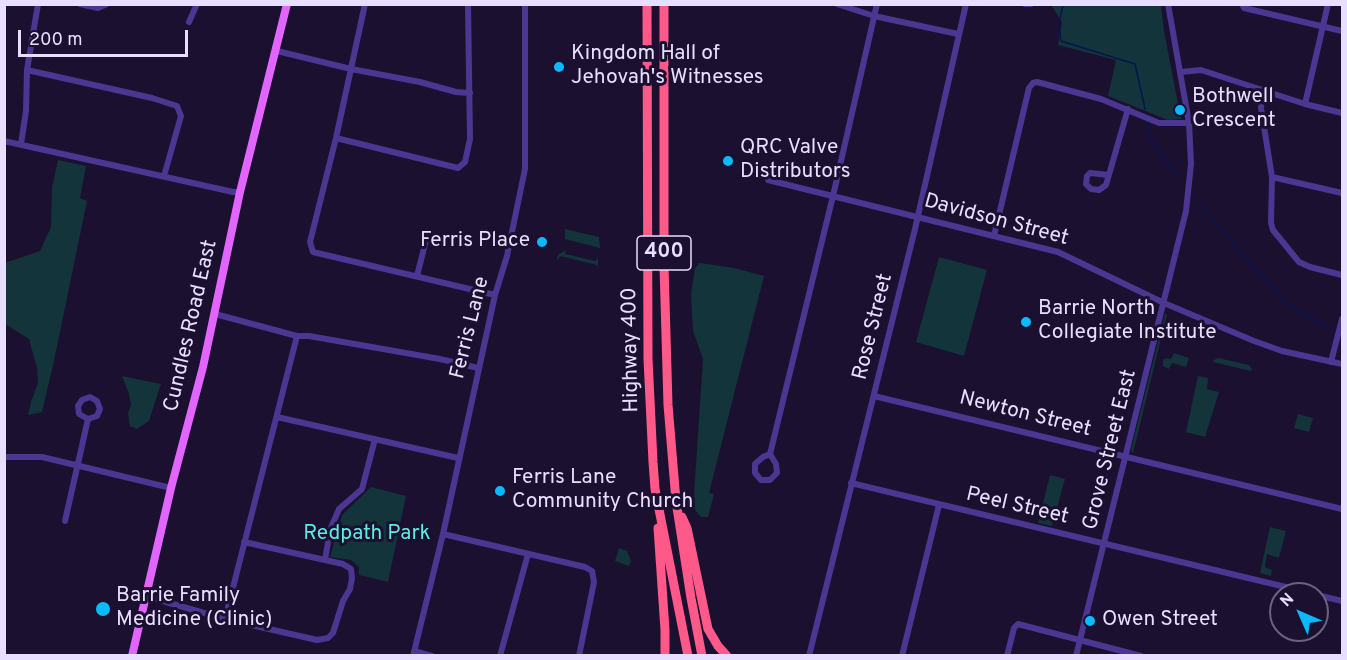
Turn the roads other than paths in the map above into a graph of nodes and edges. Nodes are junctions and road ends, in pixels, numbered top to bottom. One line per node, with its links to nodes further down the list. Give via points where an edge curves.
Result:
1 (38, 4): 26 (street)
2 (80, 4): 3 (street, via 98,8)
3 (107, 4)
4 (197, 4): 20 (street)
5 (287, 4): 24 (main road, Cundles Road East)
6 (365, 4): 25 (street)
7 (468, 4): 29 (street)
8 (525, 4): 49 (street, Ferris Lane, via 525,170)
9 (647, 4): 68 (highway, Highway 400 / 400, via 648,358)
10 (664, 4): 69 (highway, Highway 400 / 400, via 666,347)
11 (837, 4): 19 (street)
12 (877, 4): 19 (street)
13 (966, 4): 23 (street, Rose Street)
14 (1025, 4): 15 (street)
15 (1031, 4)
16 (1168, 4): 27 (street, Grove Street East)
17 (1242, 4): 21 (street, via 1244,8)
18 (1328, 4): 21 (street)
19 (874, 16): 23 (street); 43 (street)
20 (189, 22)
21 (1323, 26): 22 (street); 30 (street)
22 (1342, 31)
23 (958, 34): 44 (street, Rose Street)
24 (277, 51): 25 (street); 41 (main road, Cundles Road East)
25 (351, 69): 29 (street); 34 (street)
26 (27, 70): 36 (street); 38 (street, via 177,106 181,116)
27 (1181, 72): 28 (street, via 1201,70); 33 (street, Grove Street East)
28 (1263, 90): 30 (street); 39 (street, via 1261,108)
29 (470, 93): 34 (street, via 468,152 458,168)
30 (1305, 104): 32 (street)
31 (1128, 109): 33 (street, via 1159,123); 37 (street); 45 (street, via 1037,82 1030,86)
32 (1342, 113)
33 (1189, 123): 50 (street, Grove Street East, via 1191,164 1186,211)
34 (336, 138): 47 (street, via 310,242 313,252)
35 (4, 141): 36 (street)
36 (21, 144): 38 (street)
37 (1108, 175)
38 (164, 176): 41 (street)
39 (1272, 177): 42 (street); 48 (street, via 1272,225 1278,238 1305,265)
40 (768, 180): 43 (street, Davidson Street)
41 (240, 192): 51 (main road, Cundles Road East)
42 (1342, 193)
43 (833, 196): 44 (street, Davidson Street); 61 (street)
44 (917, 218): 45 (street, Davidson Street); 57 (street, Rose Street)
45 (994, 236): 50 (street, Davidson Street, via 1058,252)
46 (426, 240): 47 (street)
47 (417, 276): 49 (street)
48 (1342, 276)
49 (495, 295): 56 (street, Ferris Lane)
50 (1164, 303): 54 (street, Davidson Street, via 1266,346); 63 (street, Grove Street East)
51 (215, 314): 53 (street); 67 (main road, Cundles Road East)
52 (1342, 319): 54 (street)
53 (297, 336): 56 (street); 58 (street)
54 (1331, 362): 55 (street, Davidson Street)
55 (1342, 364)
56 (478, 368): 64 (street, Ferris Lane)
57 (874, 396): 63 (street, Newton Street); 66 (street, Rose Street)
58 (277, 417): 60 (street); 74 (street)
59 (88, 420): 65 (street)
60 (375, 439): 64 (street); 77 (street, via 362,489 339,508)
61 (770, 454): 61 (street, via 755,464 755,473 761,480 770,480 777,473)
62 (4, 457): 65 (street, via 35,456)
63 (1127, 457): 71 (street, Newton Street); 75 (street, Grove Street East)
64 (458, 458): 73 (street, Ferris Lane)
65 (77, 465): 67 (street); 72 (street)
66 (851, 483): 70 (street, Peel Street); 91 (street, Rose Street)
67 (171, 488): 79 (main road, Cundles Road East)
68 (655, 489): 87 (highway); 88 (highway, Highway 400 / 400)
69 (676, 501): 89 (highway, Highway 400 / 400); 90 (highway, via 687,528 708,629)
70 (939, 505): 75 (street, Peel Street); 92 (street)
71 (1342, 509)
72 (65, 521)
73 (443, 534): 76 (street); 82 (street, Ferris Lane)
74 (244, 542): 77 (street); 80 (street)
75 (1104, 544): 78 (street, Peel Street); 81 (street, Grove Street East)
76 (528, 554): 85 (street); 86 (street, via 585,567 594,575)
77 (325, 560): 80 (street, via 351,569 352,578 328,638 317,640)
78 (1269, 583)
79 (146, 596): 80 (street); 83 (main road, Cundles Road East)
80 (225, 619)
81 (1080, 640): 93 (street, via 1016,625); 94 (street, Grove Street East); 95 (street)
82 (414, 653): 84 (street)
83 (132, 656)
84 (432, 656)
85 (501, 656)
86 (579, 656)
87 (664, 656)
88 (688, 656)
89 (702, 656)
90 (727, 656)
91 (809, 656)
92 (902, 656)
93 (1007, 656)
94 (1076, 656)
95 (1141, 656)

